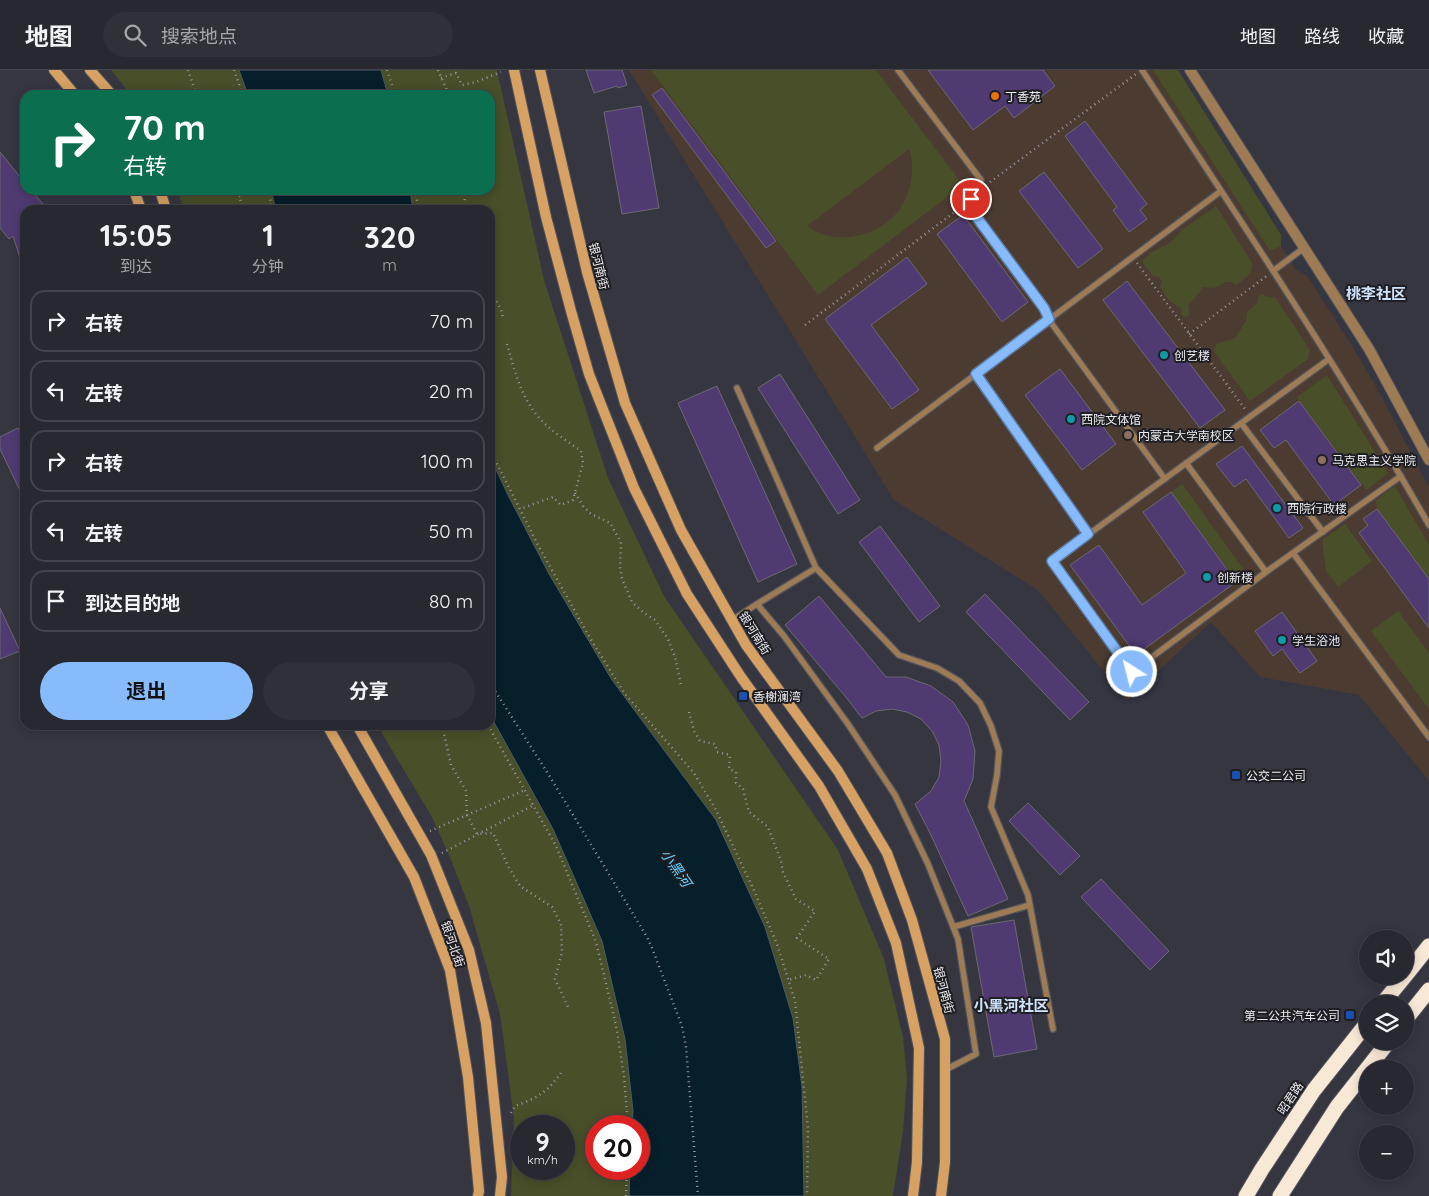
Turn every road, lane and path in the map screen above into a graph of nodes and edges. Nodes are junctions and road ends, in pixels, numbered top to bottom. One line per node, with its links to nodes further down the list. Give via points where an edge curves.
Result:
1 (54, 70): 14 (main road)
2 (90, 70): 15 (main road)
3 (188, 70): 16 (path)
4 (234, 70): 17 (path)
5 (387, 70): 18 (path)
6 (438, 70): 13 (path)
7 (514, 70): 96 (main road, via 546,217 589,374 634,488 686,594 819,786 848,836 867,869 896,943 919,1048 917,1162)
8 (540, 70): 56 (main road, 银河南街, via 587,272 625,404 681,530)
9 (898, 70): 20 (lane, via 981,180)
10 (1142, 70): 20 (path); 21 (lane)
11 (1190, 70): 27 (street)
12 (501, 72): 13 (path, via 462,86 456,73)
13 (441, 78): 19 (path)
14 (71, 90)
15 (108, 90)
16 (195, 90)
17 (240, 90)
18 (393, 90)
19 (447, 90)
20 (978, 190): 24 (lane)
21 (1221, 191): 28 (lane); 29 (lane)
22 (269, 195): 25 (path)
23 (239, 196): 26 (path)
24 (971, 199): 31 (lane, via 972,211); 33 (path)
25 (271, 204)
26 (241, 205)
27 (1304, 248): 29 (lane); 43 (street, via 1369,349)
28 (1132, 257): 31 (lane); 34 (path)
29 (1273, 272): 34 (path); 36 (lane)
30 (495, 298): 32 (path)
31 (1049, 319): 37 (lane); 46 (lane)
32 (503, 320)
33 (805, 325)
34 (1189, 334): 39 (path)
35 (507, 344): 47 (path, via 529,406 544,424 581,451 584,463)
36 (1329, 359): 39 (lane); 45 (lane)
37 (976, 374): 41 (lane); 51 (lane)
38 (737, 388): 53 (lane)
39 (1250, 417): 40 (lane)
40 (1242, 423): 44 (lane); 50 (lane)
41 (876, 448)
42 (495, 460): 48 (path)
43 (1429, 460)
44 (1186, 463): 46 (lane); 54 (lane)
45 (1401, 476): 49 (lane); 50 (lane)
46 (1165, 479): 51 (lane)
47 (575, 493): 48 (path, via 573,500 561,505 553,497); 57 (path, via 591,514 610,523 622,542 622,579 632,602 655,620 668,639)
48 (520, 509): 75 (path, via 590,638 625,694 694,773 716,810 777,944)
49 (1429, 525)
50 (1323, 532): 52 (lane)
51 (1088, 534): 54 (lane, via 1052,561 1132,672)
52 (1293, 553): 54 (lane); 64 (lane)
53 (816, 568): 55 (lane); 71 (lane, via 899,655 937,668 959,681 980,703 999,751 991,807)
54 (1266, 572)
55 (757, 604): 56 (lane); 72 (lane, via 848,724 895,795)
56 (732, 620): 85 (main road, 银河南街, via 746,645 838,771 887,853 912,920 945,1038)
57 (681, 685)
58 (495, 690): 94 (path, via 652,948 682,1026 686,1047)
59 (689, 712): 75 (path, via 700,741 715,744 717,752 730,755 729,770 736,772 736,783 743,789 750,812 768,826 796,899 815,911 797,938 829,958 816,980 806,975)
60 (330, 730): 91 (main road, 银河北街, via 414,877 450,970 468,1077)
61 (360, 730): 69 (main road, 银河北街)
62 (443, 730): 67 (path, via 451,765 466,790)
63 (491, 730): 65 (path)
64 (1429, 737)
65 (525, 790): 66 (path); 67 (path)
66 (534, 805): 68 (path); 87 (path, via 556,846 596,942 616,1025)
67 (467, 815): 68 (path); 69 (path)
68 (477, 834): 70 (path); 79 (path, via 493,833 520,886 552,907 561,924 562,952 555,979)
69 (420, 835): 70 (main road, 银河北街)
70 (432, 858): 92 (main road, 银河北街, via 468,950 486,1022 502,1177)
71 (1030, 905): 72 (lane); 81 (lane)
72 (953, 927): 85 (lane, via 958,939 976,1054)
73 (1429, 946): 74 (highway)
74 (1414, 965)
75 (788, 980): 95 (path, via 795,1001 808,1128)
76 (1398, 985): 78 (highway)
77 (1429, 990): 80 (highway)
78 (1389, 995)
79 (568, 1007)
80 (1414, 1009)
81 (1053, 1029)
82 (1359, 1033): 88 (highway, 昭君路, via 1314,1090)
83 (1381, 1050): 90 (highway, via 1337,1107)
84 (563, 1070): 86 (path, via 552,1085 536,1098 515,1106)
85 (945, 1070): 97 (main road, 银河南街, via 945,1162)
86 (511, 1113)
87 (627, 1115)
88 (1262, 1169): 98 (highway); 99 (highway, 昭君路)
89 (627, 1180): 93 (path)
90 (1285, 1194)
91 (478, 1196)
92 (500, 1196)
93 (626, 1196)
94 (698, 1196)
95 (807, 1196)
96 (913, 1196)
97 (940, 1196)
98 (1238, 1196)
99 (1246, 1196)

